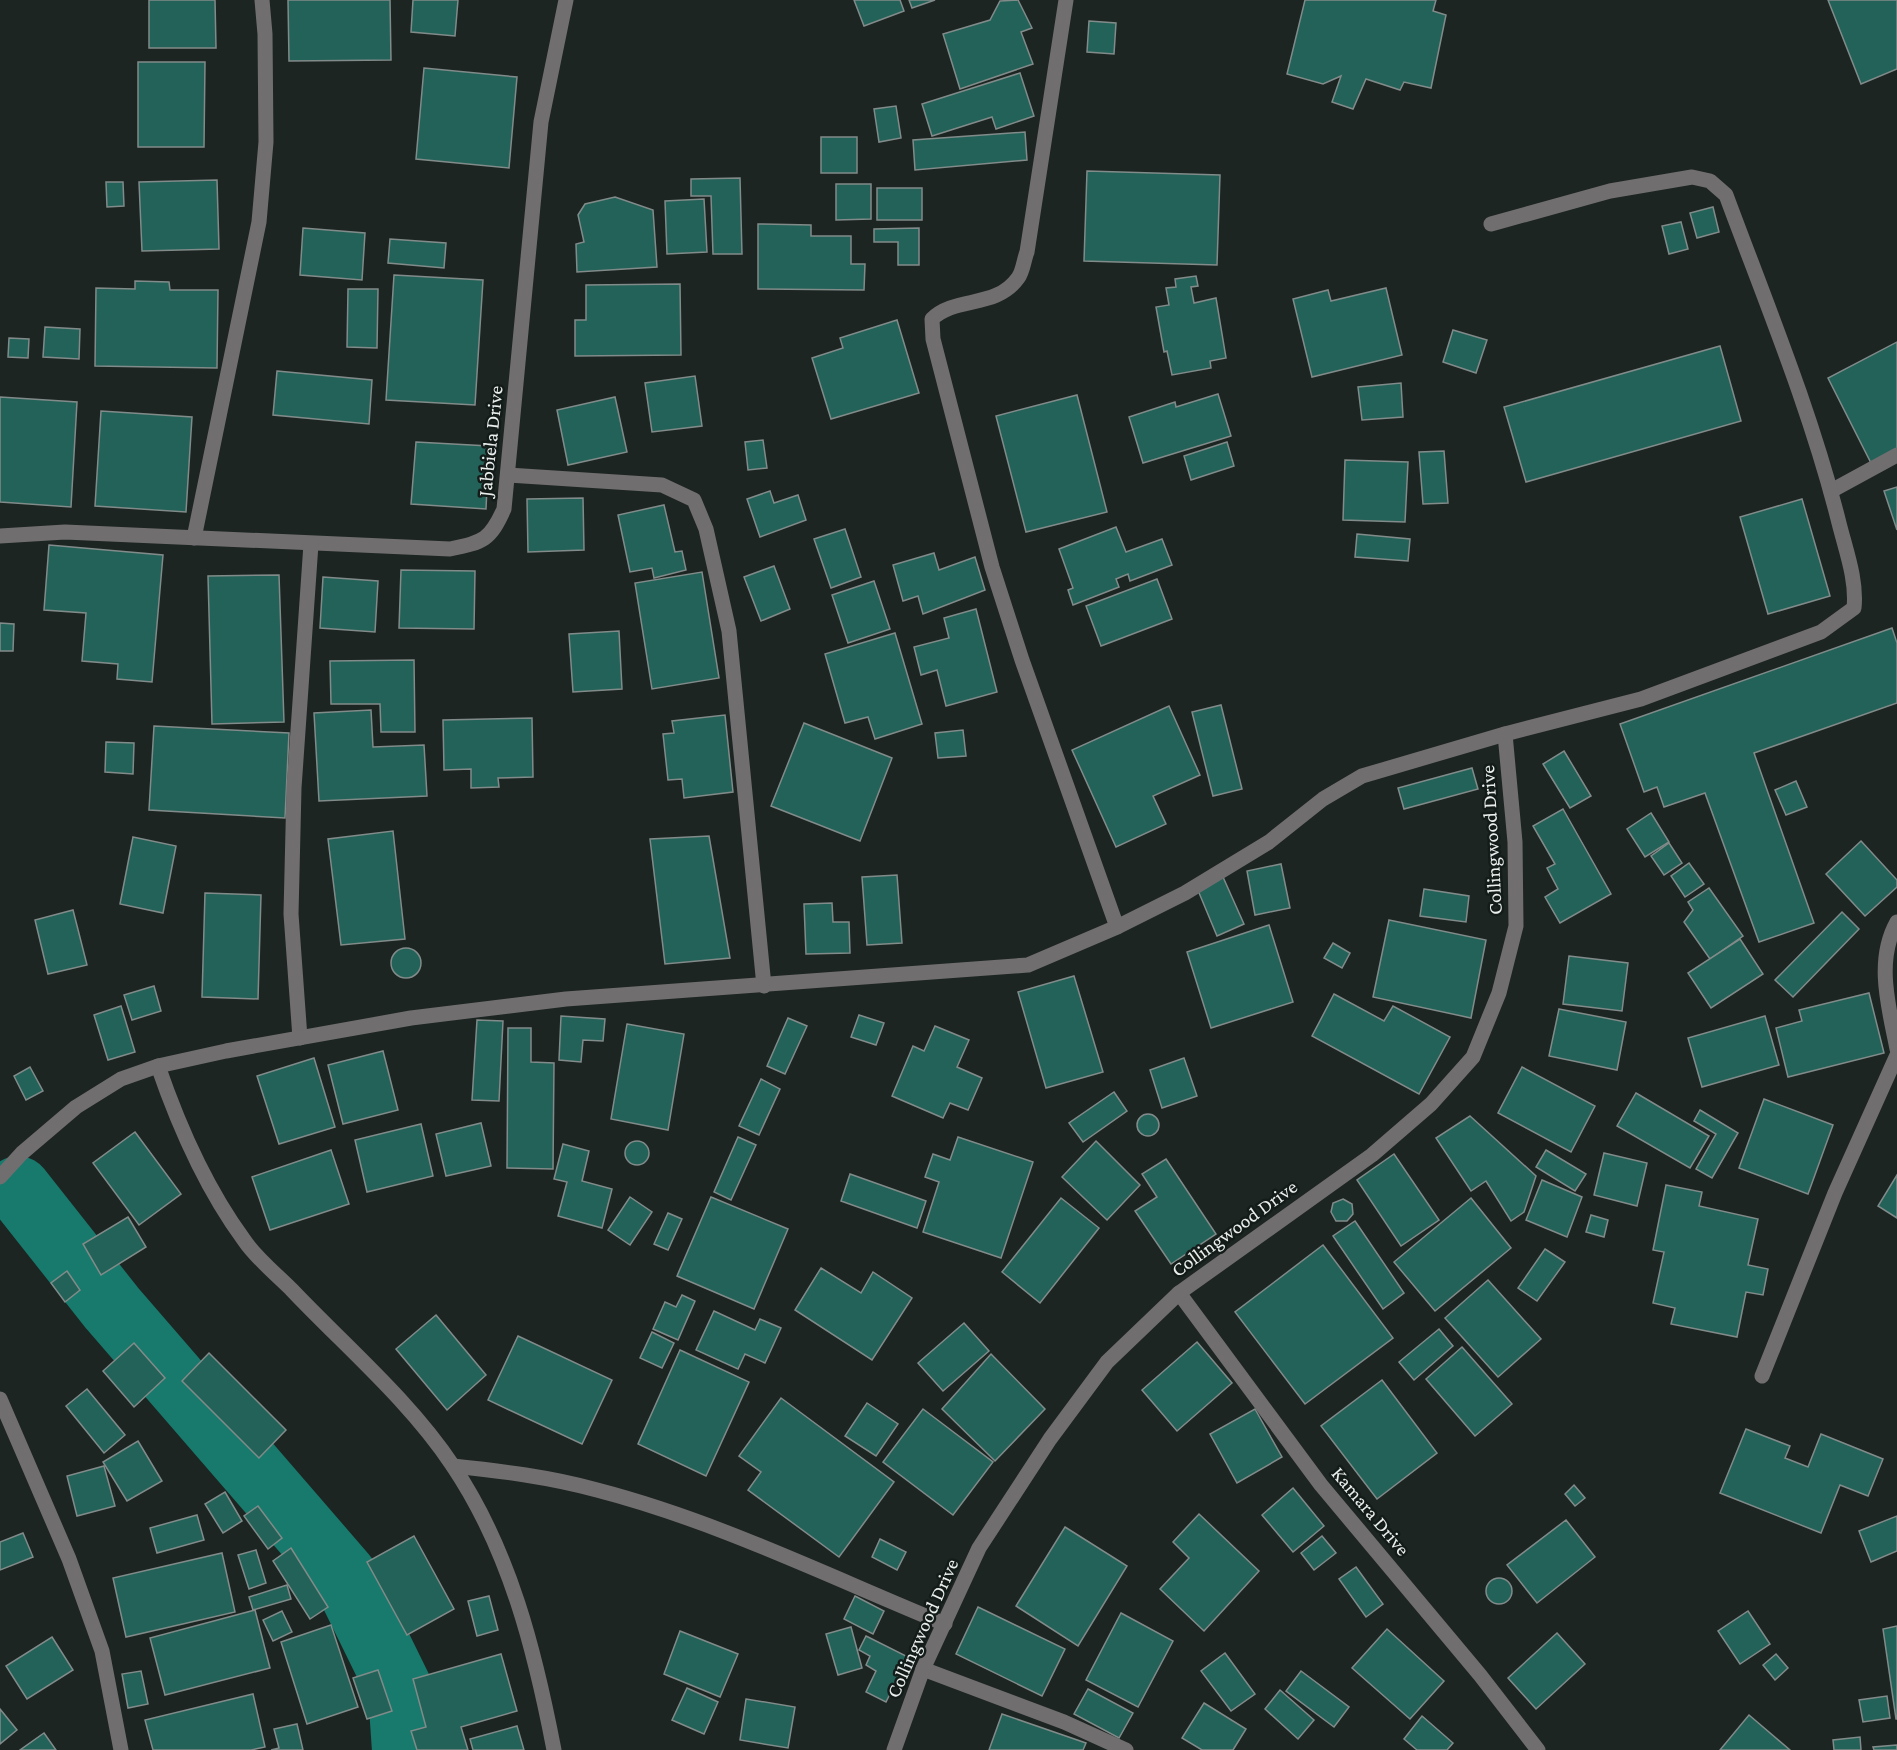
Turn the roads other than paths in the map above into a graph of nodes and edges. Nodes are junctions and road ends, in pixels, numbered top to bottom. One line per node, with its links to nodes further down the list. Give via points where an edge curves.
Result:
1 (262, 0): 9 (street, via 266,142 259,222)
2 (566, 0): 6 (street, Jabbiela Drive, via 541,122)
3 (1066, 0): 13 (street, via 1027,252 1019,278 995,298 940,311 932,319 933,339 992,567)
4 (1491, 224): 7 (street, via 1610,191 1692,177 1710,181 1726,195 1786,355)
5 (1897, 455): 7 (street)
6 (508, 475): 10 (street, Jabbiela Drive, via 504,509 494,532 479,543 450,549); 14 (street, via 662,485 694,500 706,529 729,631)
7 (1831, 491): 11 (street, via 1856,590 1854,608 1837,622 1821,632 1641,699)
8 (0, 536): 9 (street, Jabbiela Drive, via 64,532)
9 (194, 538): 10 (street, Jabbiela Drive)
10 (311, 544): 15 (street, via 294,788 291,914)
11 (1505, 734): 13 (street, via 1362,776 1323,799 1269,842 1185,893); 20 (street, Collingwood Drive, via 1515,842 1516,926 1499,993 1473,1057 1431,1104 1372,1155)
12 (1897, 922): 16 (street, via 1890,935 1884,983)
13 (1117, 927): 14 (street, via 1028,965)
14 (764, 986): 15 (street, via 566,999 411,1018)
15 (300, 1038): 18 (street)
16 (1897, 1049)
17 (1897, 1054): 21 (street, via 1826,1214)
18 (158, 1066): 19 (street, via 121,1079 76,1107); 23 (street, via 178,1123 202,1172 244,1241 413,1415)
19 (0, 1177)
20 (1179, 1293): 24 (street, Collingwood Drive, via 1107,1362 1050,1439 979,1548); 30 (street, Kamara Drive, via 1321,1485)
21 (1762, 1376)
22 (0, 1399): 26 (street, via 69,1559 102,1651)
23 (453, 1466): 24 (street, via 503,1471 607,1493 722,1531); 27 (street, via 504,1560 540,1673)
24 (945, 1624): 25 (street, Collingwood Drive)
25 (923, 1669): 28 (street, Collingwood Drive); 29 (street, via 1064,1722)
26 (121, 1750)
27 (554, 1750)
28 (894, 1750)
29 (1126, 1750)
30 (1538, 1750)

